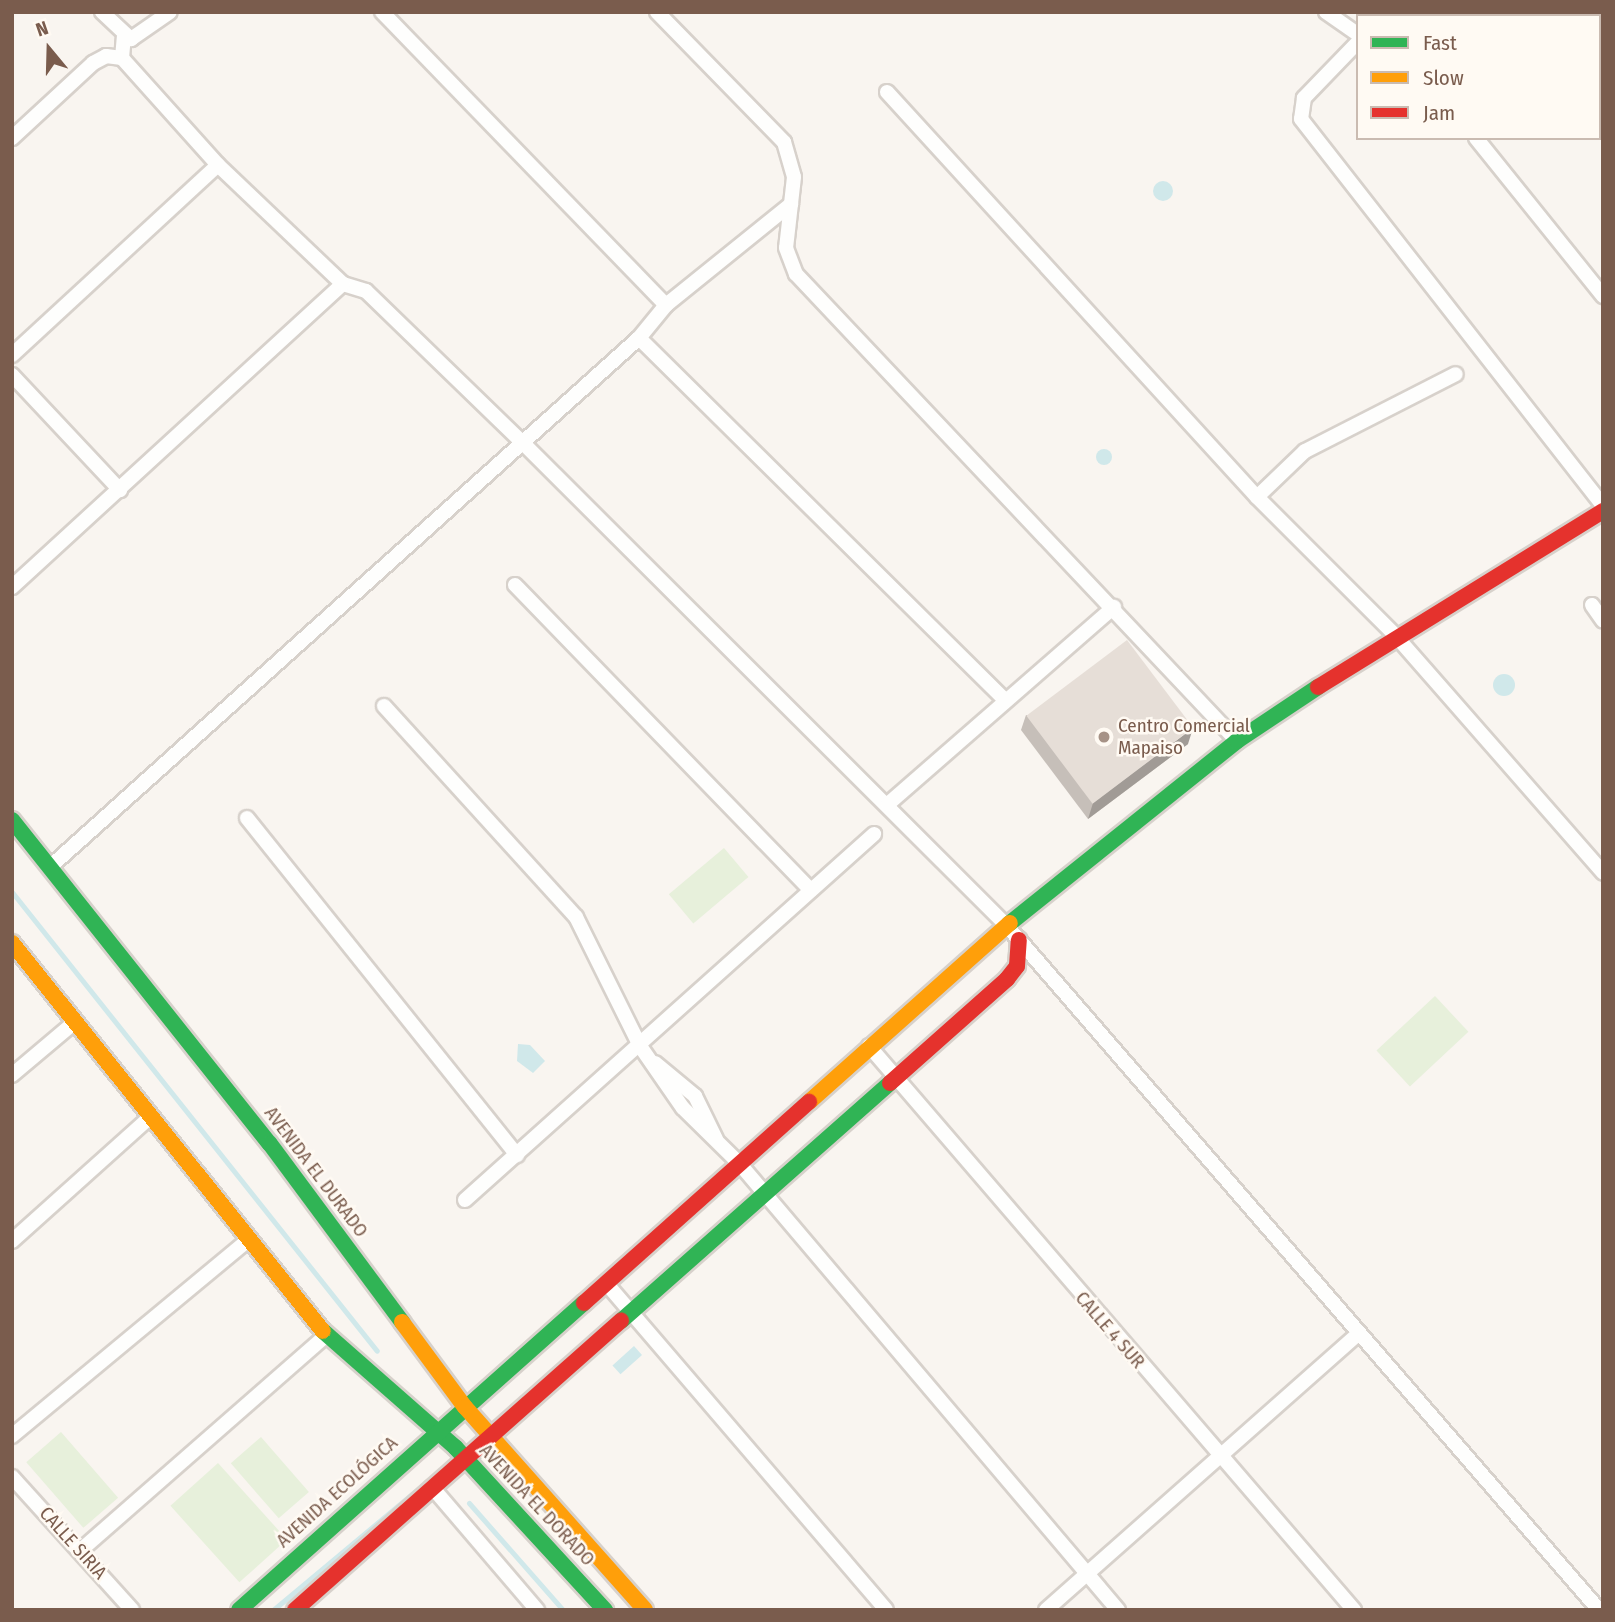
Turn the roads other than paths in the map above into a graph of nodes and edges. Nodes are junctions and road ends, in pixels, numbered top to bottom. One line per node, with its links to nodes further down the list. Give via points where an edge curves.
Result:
1 (102, 12): 7 (street)
2 (170, 12): 7 (street, via 140,37)
3 (382, 12): 17 (street)
4 (657, 12): 14 (street, via 784,142 794,177)
5 (1326, 12): 6 (street)
6 (1356, 33)
7 (124, 37): 9 (street)
8 (1356, 45): 25 (street, via 1304,98 1301,119)
9 (122, 58): 11 (street, via 106,56 93,63); 13 (street)
10 (887, 92): 24 (street)
11 (12, 138)
12 (1478, 140): 16 (street)
13 (218, 165): 15 (street); 19 (street)
14 (791, 204): 17 (street); 30 (street, via 786,248 796,274)
15 (343, 284): 22 (street, via 366,291); 23 (street)
16 (1603, 296)
17 (666, 304): 18 (street)
18 (639, 338): 22 (street); 33 (street)
19 (12, 355)
20 (1456, 374): 24 (street, via 1305,451)
21 (12, 375): 23 (street)
22 (522, 442): 36 (street); 40 (street)
23 (120, 491): 28 (street)
24 (1257, 496): 32 (street)
25 (1603, 505)
26 (1603, 511): 32 (street, AVENIDA ECOLÓGICA)
27 (515, 585): 42 (street)
28 (12, 587)
29 (1592, 605): 31 (street)
30 (1114, 607): 33 (street); 35 (street)
31 (1603, 621)
32 (1395, 635): 35 (street, AVENIDA ECOLÓGICA); 41 (street)
33 (1006, 701): 36 (street)
34 (384, 706): 47 (street, via 576,917)
35 (1237, 741): 43 (street, AVENIDA ECOLÓGICA)
36 (888, 804): 43 (street)
37 (247, 818): 52 (street)
38 (12, 820): 40 (street, AVENIDA EL DURADO)
39 (874, 834): 42 (street)
40 (50, 867): 62 (street, AVENIDA EL DURADO, via 270,1144)
41 (1603, 873)
42 (811, 890): 47 (street)
43 (1007, 926): 44 (street); 48 (street, AVENIDA ECOLÓGICA)
44 (1019, 940): 50 (street, via 1017,966 1007,979); 61 (street)
45 (12, 943): 46 (street)
46 (75, 1023): 49 (street); 51 (street)
47 (640, 1046): 52 (street); 53 (street, via 695,1096 716,1140)
48 (869, 1046): 50 (street, CALLE 4 SUR); 53 (street, AVENIDA ECOLÓGICA)
49 (12, 1075)
50 (894, 1077): 54 (street); 66 (street, CALLE 4 SUR)
51 (149, 1118): 56 (street); 57 (street)
52 (517, 1155): 55 (street)
53 (739, 1163): 54 (street); 58 (street, AVENIDA ECOLÓGICA)
54 (762, 1192): 59 (street); 72 (street)
55 (465, 1200)
56 (12, 1241)
57 (246, 1242): 60 (street); 64 (street)
58 (606, 1283): 59 (street); 62 (street, AVENIDA ECOLÓGICA)
59 (631, 1313): 65 (street); 79 (street)
60 (327, 1335): 63 (street); 71 (street)
61 (1356, 1336): 66 (street); 83 (street)
62 (465, 1407): 63 (street, AVENIDA ECOLÓGICA); 65 (street, AVENIDA EL DURADO)
63 (437, 1430): 67 (street, AVENIDA EL DORADO); 75 (street, AVENIDA ECOLÓGICA)
64 (12, 1436)
65 (491, 1436): 67 (street); 70 (street, AVENIDA EL DURADO)
66 (1219, 1457): 72 (street); 82 (street, CALLE 4 SUR)
67 (465, 1458): 69 (street); 77 (street, AVENIDA EL DORADO)
68 (12, 1477): 71 (street, CALLE SIRIA)
69 (432, 1487): 73 (street); 76 (street)
70 (589, 1546): 78 (street, AVENIDA EL DORADO)
71 (81, 1550): 74 (street, CALLE SIRIA)
72 (1086, 1574): 80 (street); 81 (street)
73 (530, 1607)
74 (132, 1610)
75 (239, 1610)
76 (295, 1610)
77 (605, 1610)
78 (645, 1610)
79 (886, 1610)
80 (1046, 1610)
81 (1118, 1610)
82 (1354, 1610)
83 (1599, 1610)

